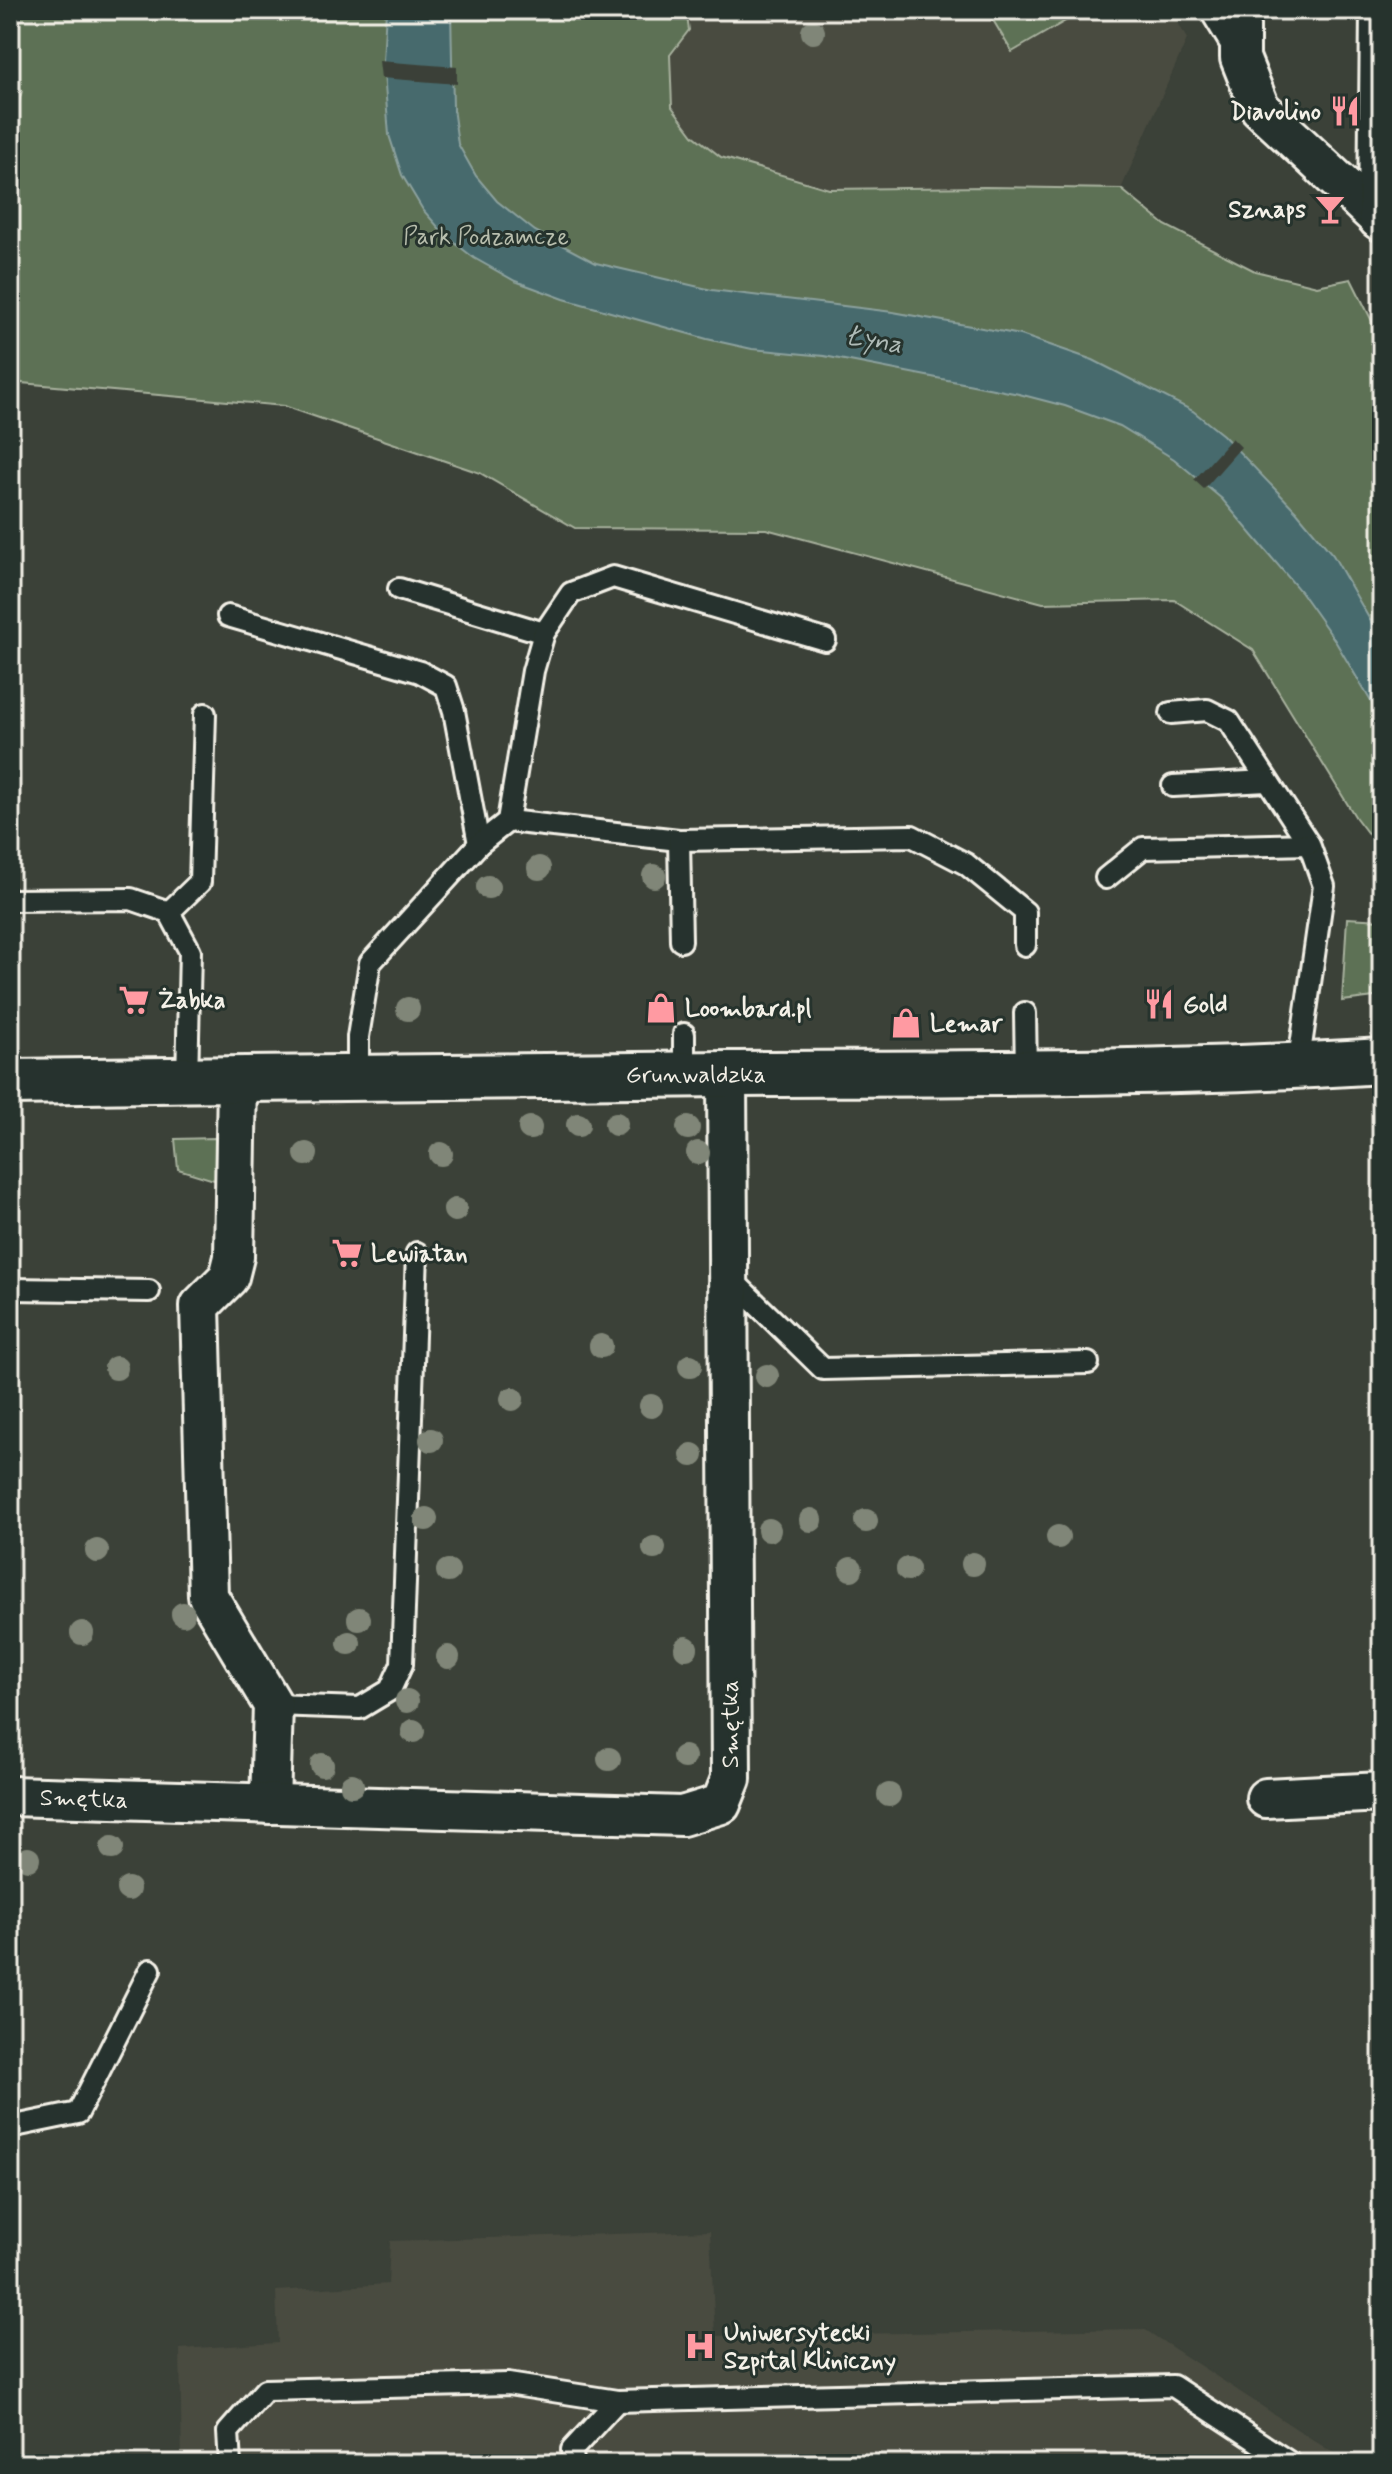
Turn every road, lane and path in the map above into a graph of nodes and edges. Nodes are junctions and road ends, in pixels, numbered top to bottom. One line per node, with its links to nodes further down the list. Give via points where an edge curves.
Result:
1 (1210, 10): 4 (lane)
2 (1240, 10): 4 (street)
3 (1380, 10): 5 (street)
4 (1240, 58): 5 (street, via 1260,108)
5 (1380, 221)
6 (399, 589): 8 (lane)
7 (228, 616): 16 (lane, via 420,672 446,686)
8 (544, 633): 9 (lane, via 571,593 613,577); 14 (lane)
9 (825, 640)
10 (1171, 713): 12 (lane, via 1207,710 1229,721)
11 (205, 714): 20 (lane, via 200,882)
12 (1267, 781): 13 (lane); 17 (lane)
13 (1173, 786)
14 (508, 821): 15 (lane); 16 (lane)
15 (679, 840): 21 (lane); 22 (lane, via 912,836 966,864 1025,912)
16 (479, 844): 28 (lane, via 370,963 358,1037)
17 (1309, 844): 18 (lane, via 1143,848); 25 (lane, via 1324,886)
18 (1106, 878)
19 (10, 900): 20 (lane, via 131,899)
20 (169, 912): 29 (lane, via 190,951)
21 (681, 941)
22 (1025, 945)
23 (1025, 1013): 26 (lane)
24 (1382, 1061): 25 (street, Grunwaldzka)
25 (1298, 1067): 26 (street, Grunwaldzka)
26 (1026, 1073): 27 (street, Grunwaldzka)
27 (727, 1074): 28 (street, Grunwaldzka, via 684,1054); 33 (street, Smętka)
28 (358, 1078): 30 (street, Grunwaldzka)
29 (187, 1080): 30 (street, Grunwaldzka); 31 (street, Grunwaldzka)
30 (237, 1080): 37 (street, via 234,1257 229,1277 200,1306 208,1596)
31 (10, 1082)
32 (417, 1253): 37 (lane, via 402,1664 390,1690 360,1708)
33 (728, 1277): 36 (lane, via 823,1369); 41 (street, Smętka, via 731,1779 721,1804 682,1816)
34 (10, 1289): 35 (lane)
35 (149, 1291)
36 (1088, 1363)
37 (273, 1705): 41 (street)
38 (1382, 1792): 40 (street)
39 (10, 1796): 41 (street, Smętka)
40 (1266, 1798)
41 (270, 1804)
42 (150, 1970): 43 (lane, via 78,2113)
43 (10, 2127)
44 (617, 2401): 45 (lane, via 508,2384 265,2390 228,2432); 46 (lane, via 572,2450); 47 (lane, via 1173,2386)
45 (230, 2464)
46 (573, 2464)
47 (1292, 2464)

